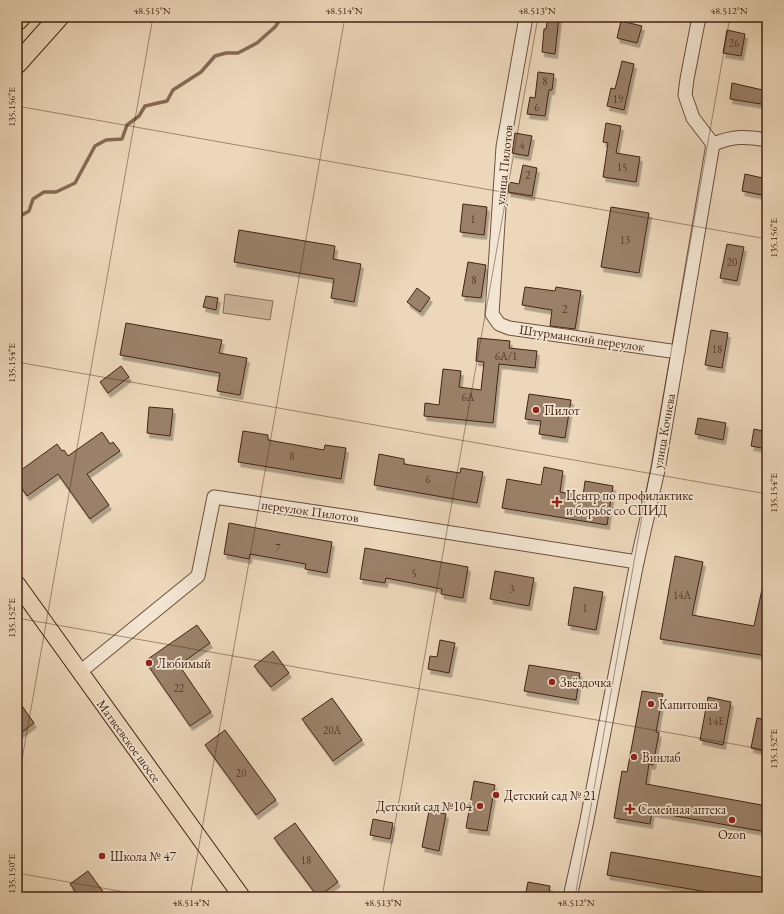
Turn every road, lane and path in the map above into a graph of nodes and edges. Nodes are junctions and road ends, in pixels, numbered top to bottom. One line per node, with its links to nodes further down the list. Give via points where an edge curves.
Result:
1 (21, 17): 5 (highway)
2 (59, 17): 6 (highway)
3 (526, 17): 9 (street, улица Пилотов, via 503,147)
4 (699, 17): 8 (street, via 685,95 693,118)
5 (17, 21)
6 (17, 64)
7 (767, 140): 8 (street, via 751,137 730,138)
8 (713, 144): 10 (street, улица Кочнева)
9 (492, 314): 10 (street, Штурманский переулок, via 499,324 508,328)
10 (678, 352): 11 (street, улица Кочнева, via 658,470)
11 (637, 562): 13 (street, переулок Пилотов, via 214,497 198,576); 15 (street, улица Кочнева)
12 (17, 584): 13 (main road, Матвеевское шоссе)
13 (80, 672): 14 (main road, Матвеевское шоссе)
14 (242, 897)
15 (570, 897)

